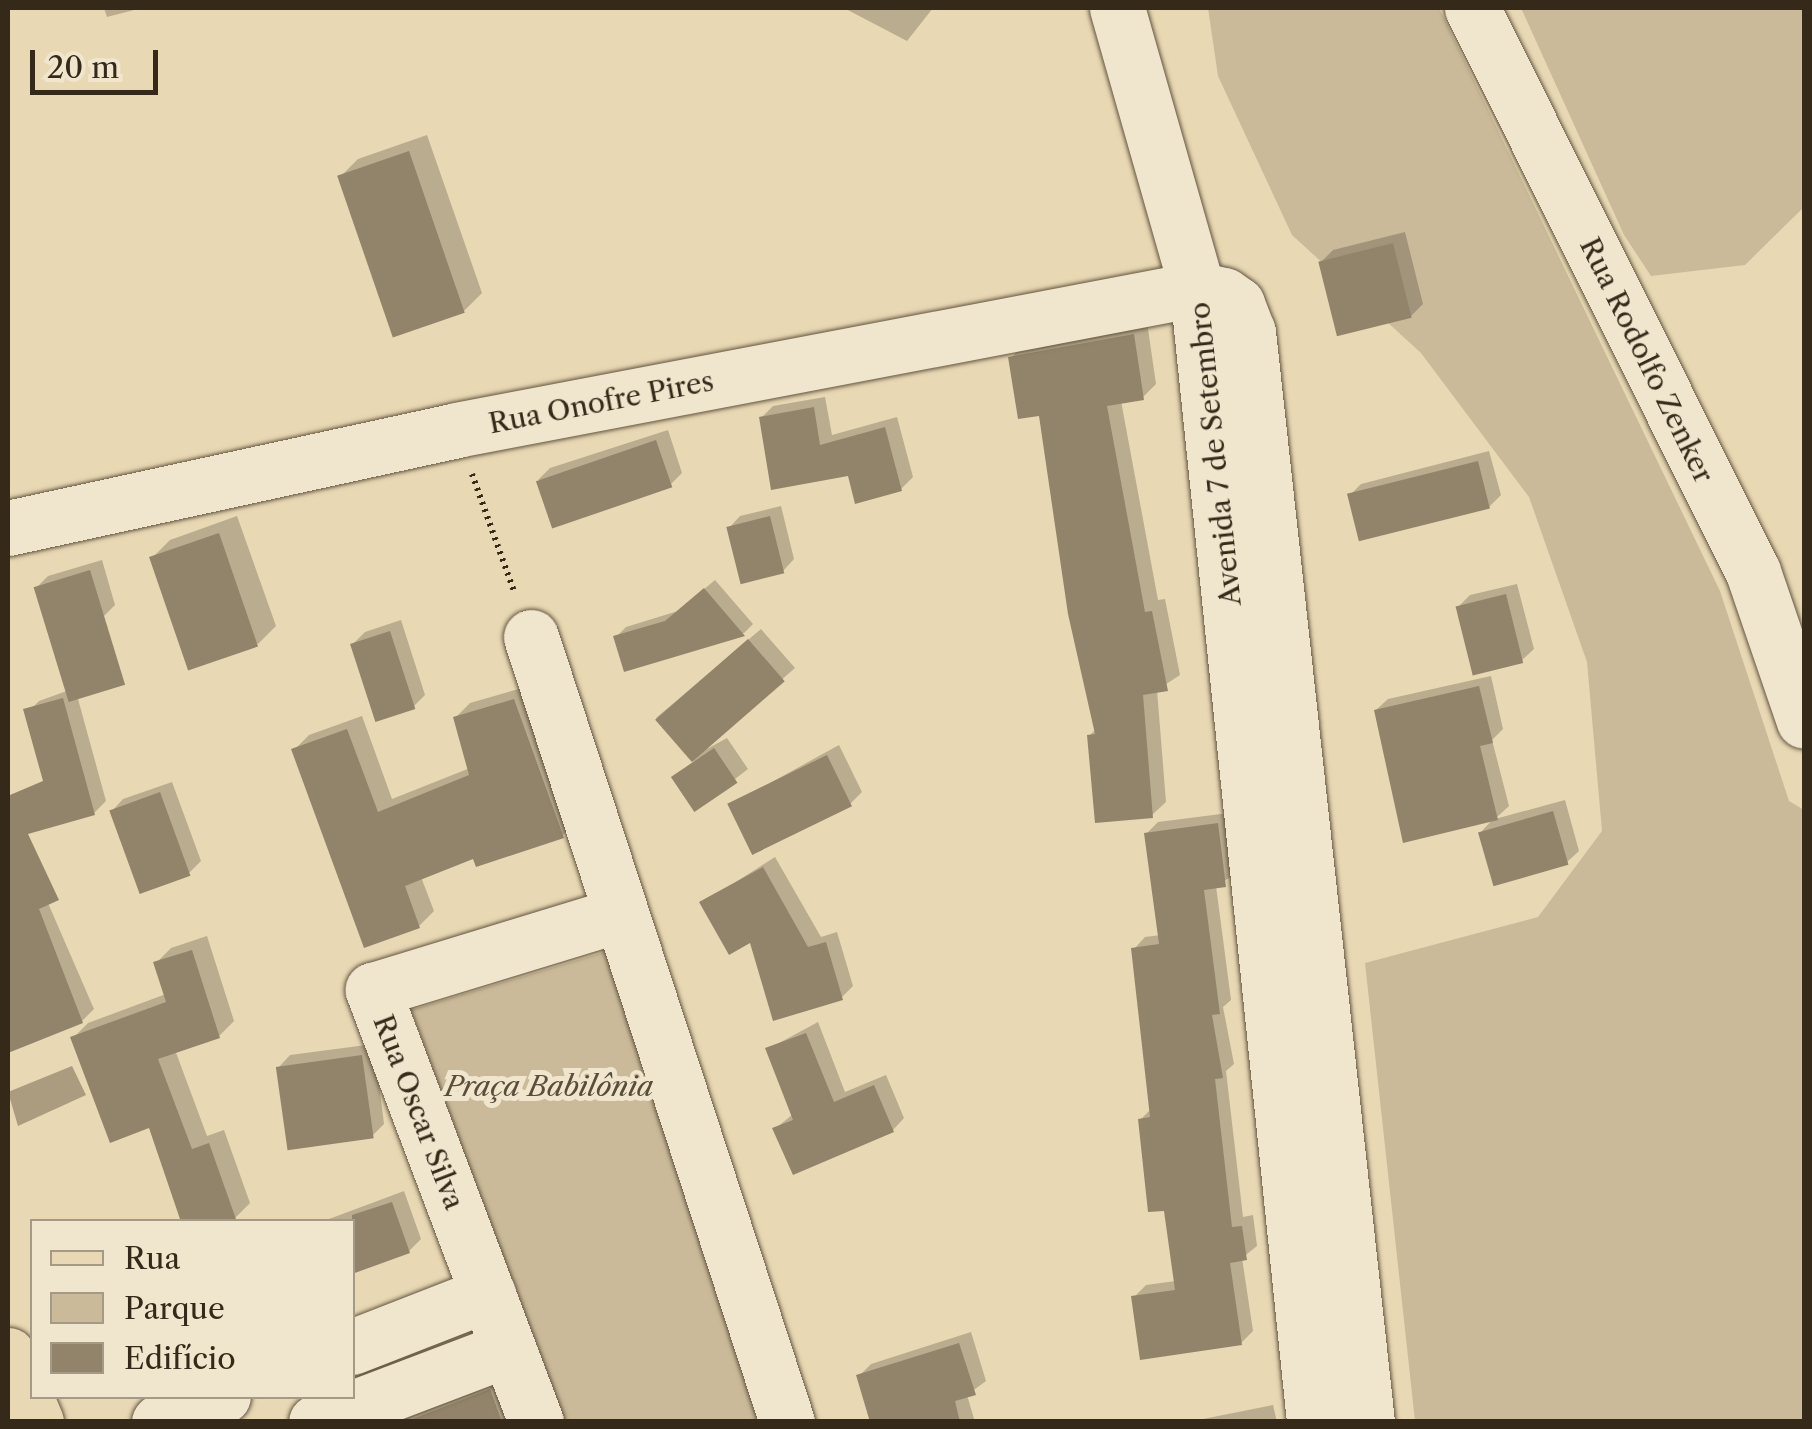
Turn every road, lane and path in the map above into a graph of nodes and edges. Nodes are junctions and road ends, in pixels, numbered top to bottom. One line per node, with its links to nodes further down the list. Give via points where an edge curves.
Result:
1 (1116, 8): 3 (street)
2 (1472, 8): 7 (street, Rua Rodolfo Zenker, via 1753,572)
3 (1197, 289): 4 (street, Rua Onofre Pires); 9 (street, Avenida 7 de Setembro, via 1266,719)
4 (456, 430): 5 (street, Rua Onofre Pires); 6 (path)
5 (8, 528)
6 (531, 637): 8 (street)
7 (1804, 720)
8 (621, 914): 10 (street, Rua Oscar Silva, via 373,990); 19 (street)
9 (1317, 1198): 20 (street, Avenida 7 de Setembro); 21 (street, Avenida 7 de Setembro)
10 (488, 1294): 11 (street); 12 (street, Rua Oscar Silva)
11 (355, 1345)
12 (508, 1349): 17 (street); 18 (street, Rua Oscar Silva)
13 (8, 1355): 15 (main road)
14 (216, 1399): 16 (street)
15 (36, 1422)
16 (159, 1422)
17 (316, 1422)
18 (536, 1422)
19 (788, 1422)
20 (1314, 1422)
21 (1366, 1422)

